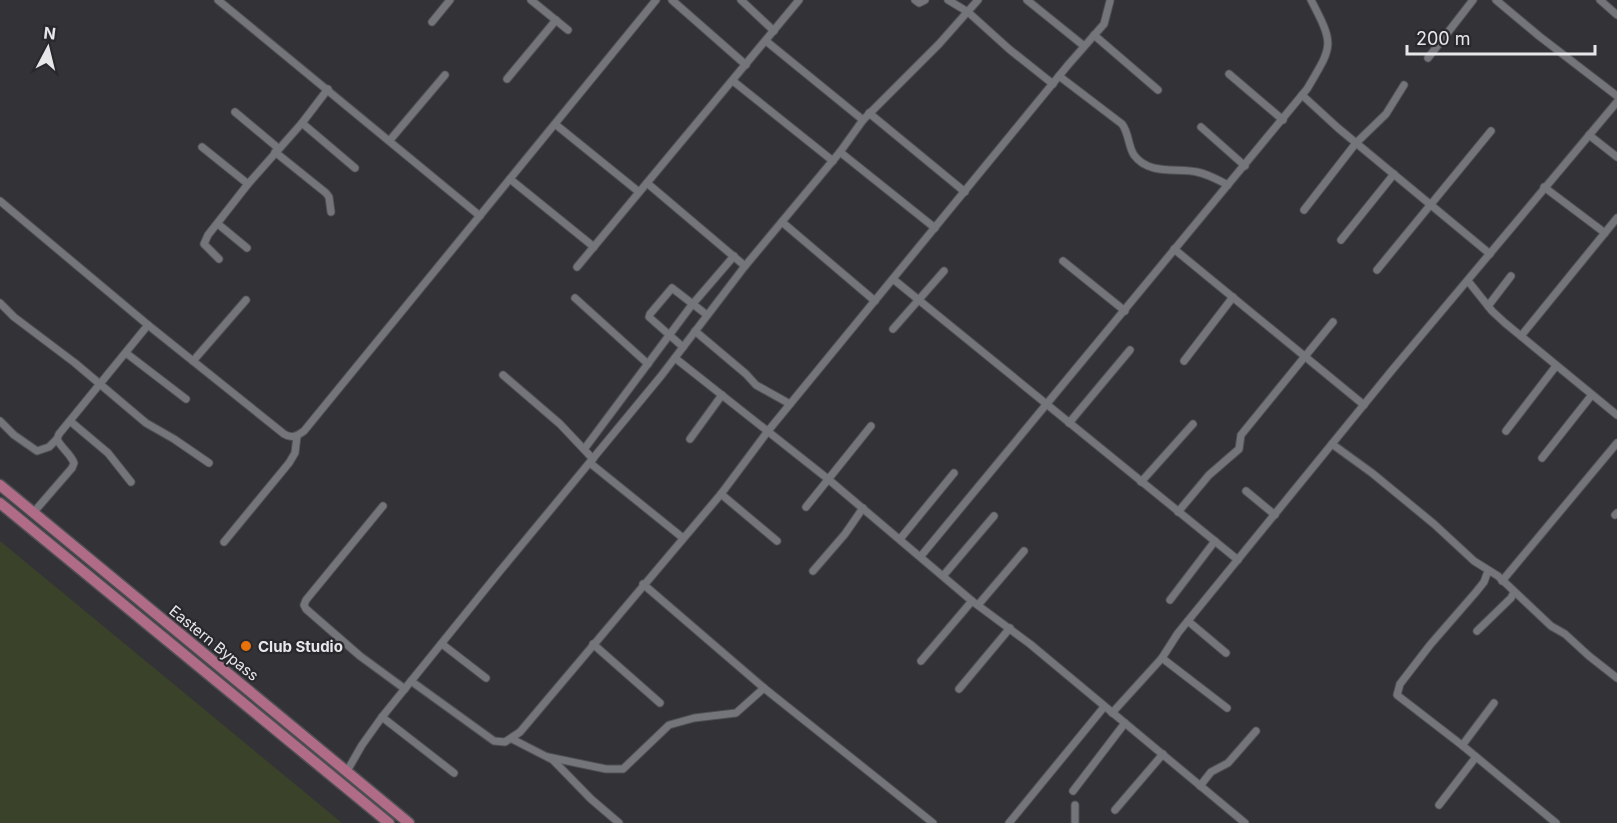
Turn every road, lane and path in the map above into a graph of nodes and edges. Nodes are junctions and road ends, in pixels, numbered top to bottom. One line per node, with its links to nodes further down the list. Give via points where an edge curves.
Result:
1 (450, 0): 21 (street)
2 (531, 0): 20 (street)
3 (656, 0): 46 (street)
4 (672, 0): 28 (street)
5 (741, 0): 23 (street)
6 (799, 0): 23 (street)
7 (915, 0): 8 (street)
8 (925, 0)
9 (948, 0): 18 (street)
10 (978, 0): 18 (street)
11 (1027, 0): 26 (street)
12 (1110, 0): 24 (street, via 1107,18)
13 (1311, 0): 38 (street, via 1328,33 1329,44 1326,57)
14 (1473, 0): 27 (street)
15 (1496, 0): 39 (street)
16 (1599, 0): 19 (street)
17 (223, 1): 36 (street)
18 (968, 12): 34 (street); 42 (street)
19 (1616, 13)
20 (556, 20): 22 (street); 32 (street)
21 (432, 22)
22 (568, 30)
23 (774, 31): 25 (street)
24 (1094, 35): 26 (street); 37 (street)
25 (766, 41): 28 (street); 43 (street)
26 (1084, 46): 31 (street)
27 (1428, 58)
28 (746, 65): 33 (street)
29 (1229, 74): 44 (street)
30 (445, 75): 50 (street)
31 (1059, 76): 34 (street); 63 (street, via 1122,124 1132,152 1144,163 1159,169 1199,172)
32 (507, 79)
33 (733, 81): 56 (street); 61 (street)
34 (1053, 84): 66 (street)
35 (1404, 85): 51 (street, via 1386,114)
36 (328, 89): 45 (street); 50 (street)
37 (1158, 90)
38 (1302, 96): 44 (street); 51 (street)
39 (1617, 96)
40 (1617, 102): 49 (street)
41 (235, 112): 53 (street)
42 (869, 113): 43 (street); 66 (street)
43 (863, 120): 54 (street)
44 (1283, 120): 57 (street)
45 (302, 123): 53 (street); 58 (street)
46 (555, 124): 60 (street); 65 (street)
47 (1201, 127): 57 (street)
48 (1491, 131): 68 (street)
49 (1589, 135): 55 (street); 64 (street)
50 (390, 140): 71 (street)
51 (1356, 143): 59 (street); 69 (street)
52 (202, 147): 62 (street)
53 (276, 150): 62 (street); 70 (street, via 326,193)
54 (840, 152): 56 (street); 75 (street)
55 (1617, 158)
56 (832, 161): 73 (street)
57 (1245, 166): 63 (street)
58 (355, 168)
59 (1394, 174): 68 (street); 77 (street)
60 (510, 179): 71 (street); 78 (street)
61 (647, 183): 65 (street); 82 (street)
62 (248, 184): 74 (street)
63 (1228, 185): 80 (street)
64 (1544, 187): 76 (street); 81 (street)
65 (639, 192): 78 (street)
66 (965, 192): 75 (street)
67 (0, 201): 103 (street)
68 (1431, 204): 81 (street); 87 (street)
69 (1304, 210)
70 (331, 212)
71 (480, 216): 133 (street)
72 (1617, 218): 76 (street)
73 (782, 222): 85 (street); 96 (street)
74 (218, 224): 79 (street); 83 (street, via 204,244)
75 (935, 228): 90 (street)
76 (1605, 234): 107 (street)
77 (1341, 240)
78 (594, 247): 86 (street)
79 (247, 248)
80 (1174, 249): 92 (street); 100 (street)
81 (1490, 254): 91 (street)
82 (734, 256): 85 (street); 98 (street)
83 (219, 259)
84 (1063, 261): 100 (street)
85 (745, 266): 101 (street)
86 (577, 267)
87 (1377, 270)
88 (944, 271): 95 (street)
89 (1511, 276): 99 (street)
90 (893, 279): 95 (street); 96 (street)
91 (1468, 281): 99 (street); 124 (street)
92 (1233, 297): 112 (street); 114 (street)
93 (575, 298): 115 (street)
94 (246, 300): 113 (street)
95 (919, 300): 104 (street); 123 (street)
96 (875, 301): 122 (street)
97 (0, 303): 118 (street)
98 (693, 304): 101 (street); 106 (street); 106 (street, via 672,288 650,314)
99 (1488, 306): 107 (street)
100 (1125, 311): 123 (street)
101 (707, 315): 105 (street)
102 (1333, 322): 112 (street)
103 (148, 325): 110 (street); 113 (street)
104 (893, 328)
105 (695, 331): 108 (street); 122 (street, via 756,385)
106 (669, 335): 108 (street); 115 (street)
107 (1521, 336): 116 (street)
108 (683, 347): 111 (street)
109 (1130, 350): 128 (street)
110 (126, 353): 118 (street); 121 (street)
111 (675, 358): 119 (street); 140 (street)
112 (1305, 358): 124 (street); 153 (street, via 1241,435 1239,449)
113 (193, 361): 133 (street, via 284,434)
114 (1184, 361)
115 (648, 364): 138 (street)
116 (1556, 366): 120 (street); 132 (street)
117 (503, 375): 138 (street)
118 (100, 384): 127 (street); 141 (street, via 146,423)
119 (722, 395): 131 (street); 135 (street)
120 (1591, 396): 125 (street); 139 (street)
121 (186, 399)
122 (790, 404): 131 (street)
123 (1047, 405): 128 (street); 164 (street)
124 (1364, 405): 137 (street)
125 (1617, 415)
126 (0, 421): 134 (street, via 37,451 50,447)
127 (70, 421): 134 (street); 144 (street, via 108,453)
128 (1069, 423): 145 (street)
129 (1193, 424): 145 (street)
130 (871, 426): 143 (street)
131 (768, 430): 143 (street); 148 (street)
132 (1506, 431)
133 (297, 436): 160 (street, via 289,463)
134 (57, 439): 154 (street, via 74,462)
135 (690, 439)
136 (1617, 443): 170 (street)
137 (1332, 444): 155 (street); 168 (street)
138 (585, 448): 140 (street)
139 (1542, 458)
140 (591, 461): 157 (street); 178 (street)
141 (209, 463)
142 (954, 472): 158 (street)
143 (828, 479): 151 (street); 152 (street)
144 (131, 482)
145 (1142, 482): 153 (street)
146 (0, 485): 154 (main road, Eastern Bypass)
147 (1246, 491): 155 (street)
148 (721, 494): 157 (street); 161 (street)
149 (0, 503): 165 (main road, Eastern Bypass)
150 (383, 506): 187 (street, via 304,605 343,642)
151 (806, 507)
152 (863, 508): 158 (street); 167 (street)
153 (1178, 512): 159 (street)
154 (33, 513): 162 (main road, Eastern Bypass)
155 (1275, 514): 166 (street)
156 (994, 516): 169 (street)
157 (683, 538): 171 (street)
158 (900, 539): 164 (street)
159 (1215, 541): 166 (street); 173 (street)
160 (224, 542)
161 (777, 542)
162 (76, 548): 165 (main road); 202 (main road, Eastern Bypass)
163 (1024, 551): 174 (street)
164 (921, 556): 169 (street)
165 (66, 559): 209 (main road, Eastern Bypass)
166 (1238, 560): 175 (street)
167 (813, 571)
168 (1488, 571): 170 (street); 198 (street, via 1484,582 1400,684 1397,695)
169 (943, 576): 174 (street)
170 (1502, 581): 172 (street)
171 (643, 585): 179 (street); 186 (street)
172 (1514, 592): 177 (street); 184 (street)
173 (1170, 600)
174 (975, 603): 176 (street); 182 (street)
175 (1188, 621): 180 (street); 181 (street)
176 (1010, 628): 188 (street); 191 (street)
177 (1477, 631)
178 (442, 644): 183 (street); 185 (street)
179 (593, 644): 189 (street); 197 (street)
180 (1226, 653)
181 (1162, 658): 192 (street); 193 (street)
182 (921, 661)
183 (486, 678)
184 (1617, 678)
185 (411, 681): 187 (street); 197 (street, via 494,741)
186 (764, 688): 200 (street, via 736,713 669,725 623,769); 212 (street)
187 (405, 689): 194 (street)
188 (959, 689)
189 (660, 703)
190 (1494, 703): 198 (street)
191 (1104, 707): 193 (street); 213 (street)
192 (1227, 708)
193 (1112, 713): 195 (street)
194 (382, 717): 202 (street); 203 (street)
195 (1125, 723): 199 (street); 205 (street)
196 (1256, 731): 204 (street, via 1228,763 1211,772)
197 (512, 739): 200 (street)
198 (1463, 746): 201 (street)
199 (1163, 754): 204 (street); 208 (street)
200 (548, 757): 211 (street)
201 (1476, 757): 207 (street); 216 (street)
202 (346, 771): 210 (main road, Eastern Bypass)
203 (454, 773)
204 (1200, 786): 215 (street)
205 (1073, 791)
206 (1075, 805): 214 (street)
207 (1439, 805)
208 (1115, 810)
209 (389, 823)
210 (409, 823)
211 (619, 823)
212 (933, 823)
213 (1009, 823)
214 (1075, 823)
215 (1245, 823)
216 (1556, 823)

